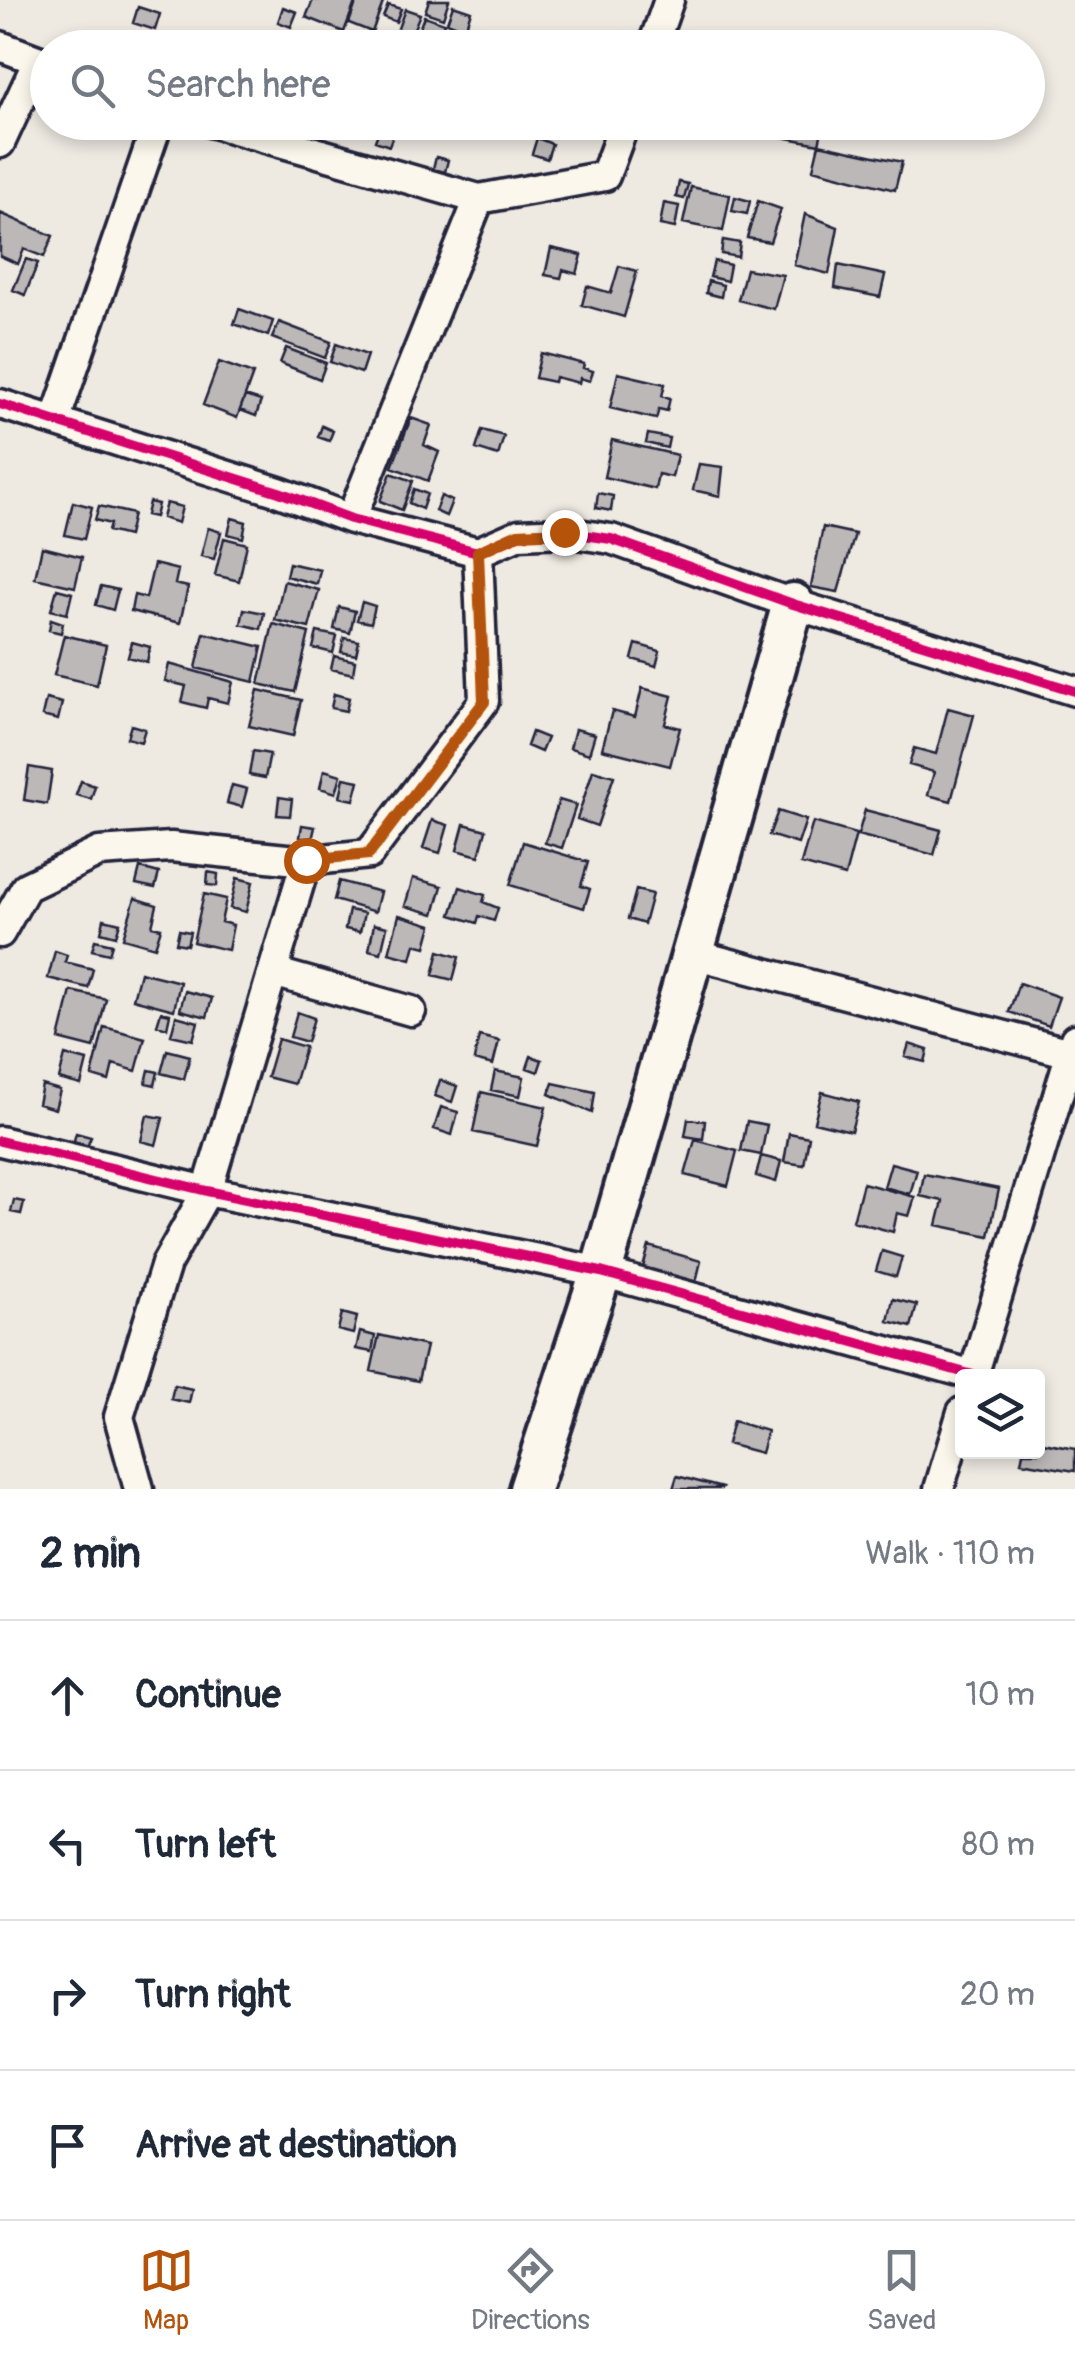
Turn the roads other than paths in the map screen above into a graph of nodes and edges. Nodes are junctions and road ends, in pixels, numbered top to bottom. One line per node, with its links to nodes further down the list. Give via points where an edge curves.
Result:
1 (669, 0): 2 (street)
2 (658, 30)
3 (0, 46): 4 (street)
4 (30, 57)
5 (30, 86): 9 (street)
6 (152, 140): 12 (street)
7 (273, 140): 10 (street)
8 (618, 140): 10 (street, via 605,176)
9 (0, 143)
10 (479, 199): 13 (street)
11 (0, 404): 12 (street)
12 (55, 420): 13 (street)
13 (352, 519): 14 (street)
14 (478, 552): 15 (street, via 518,534 612,539); 17 (street, via 484,702 369,854)
15 (794, 604): 16 (street); 19 (street)
16 (1075, 691)
17 (306, 860): 18 (street, via 171,847 98,852 26,886); 20 (street)
18 (0, 933)
19 (693, 954): 22 (street); 25 (street)
20 (273, 972): 21 (street); 24 (street)
21 (410, 1011)
22 (1073, 1045): 26 (street)
23 (0, 1141): 24 (street)
24 (207, 1191): 25 (street); 29 (street, via 166,1264 119,1416)
25 (601, 1272): 27 (street); 30 (street)
26 (975, 1369)
27 (955, 1371)
28 (955, 1435): 31 (street)
29 (139, 1489)
30 (530, 1489)
31 (939, 1489)

